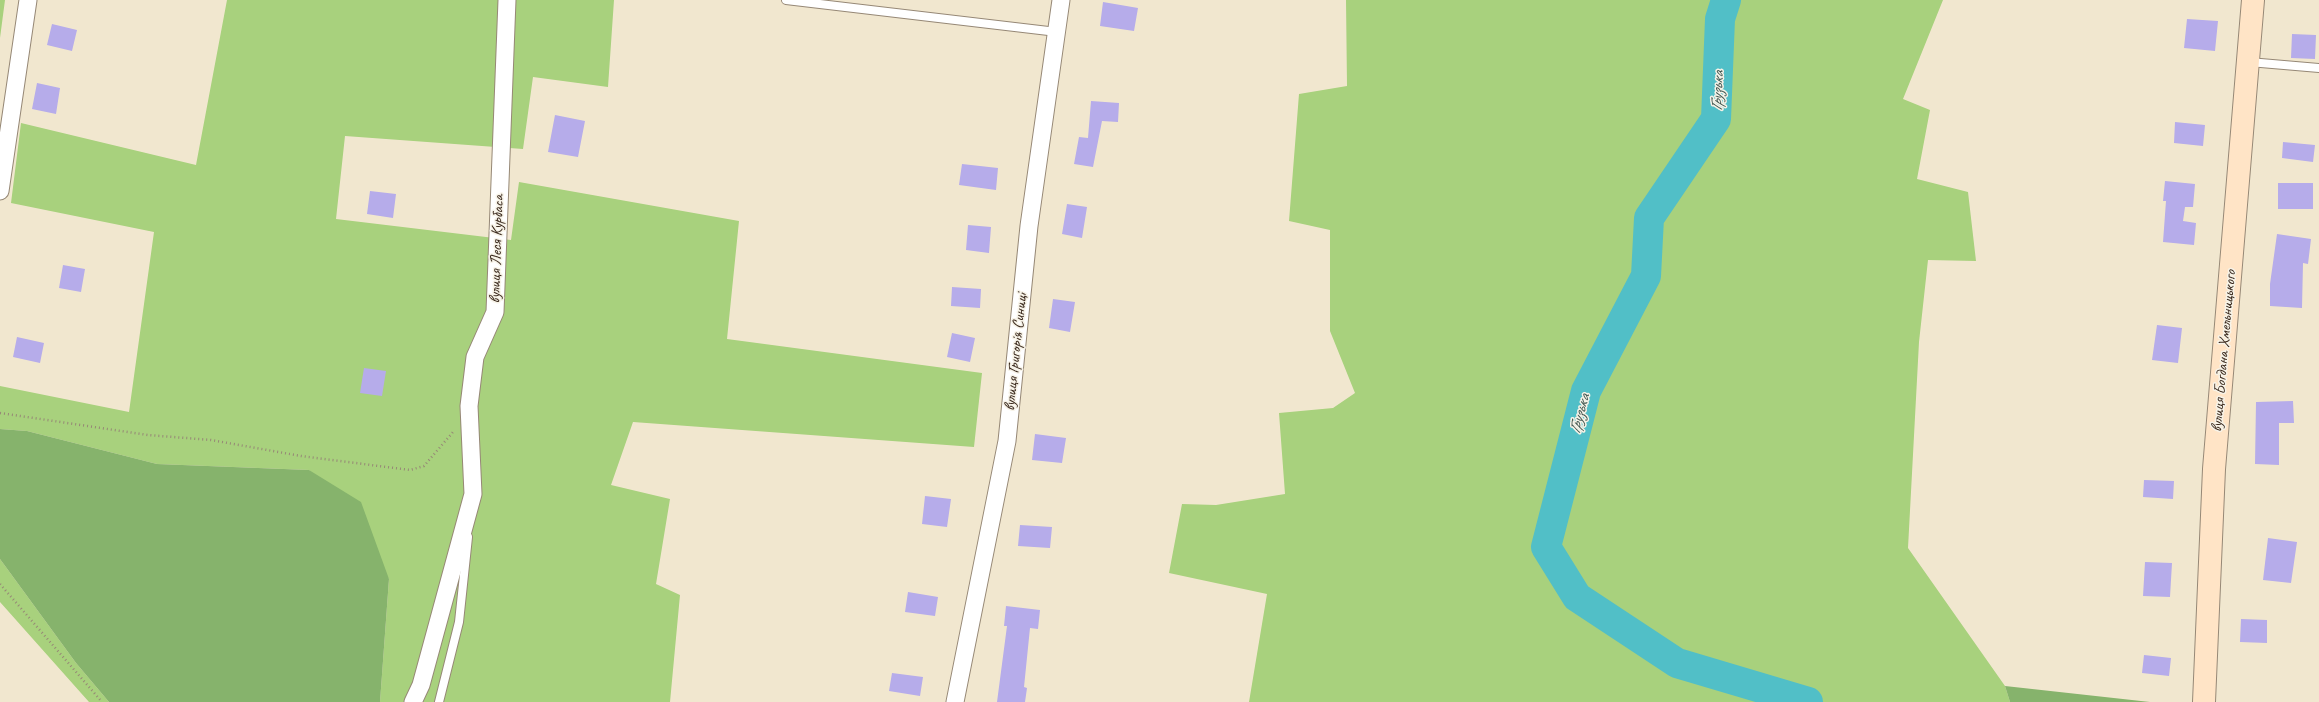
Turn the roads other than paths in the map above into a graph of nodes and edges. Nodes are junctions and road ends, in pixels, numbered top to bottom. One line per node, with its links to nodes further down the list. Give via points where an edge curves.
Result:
1 (28, 0): 9 (street)
2 (507, 0): 10 (street, вулиця Леся Курбаса, via 495,312 476,357 469,406)
3 (786, 0): 6 (lane)
4 (1061, 0): 6 (street, вулиця Григорія Синиці)
5 (2253, 0): 7 (street, вулиця Богдана Хмельницького)
6 (1057, 32): 13 (street, вулиця Григорія Синиці, via 1029,226 1007,441)
7 (2249, 62): 8 (lane); 14 (street, вулиця Богдана Хмельницького, via 2214,469)
8 (2319, 68)
9 (0, 191)
10 (473, 494): 11 (street, вулиця Леся Курбаса, via 421,685); 12 (lane, via 459,622)
11 (413, 702)
12 (439, 702)
13 (955, 702)
14 (2204, 702)

